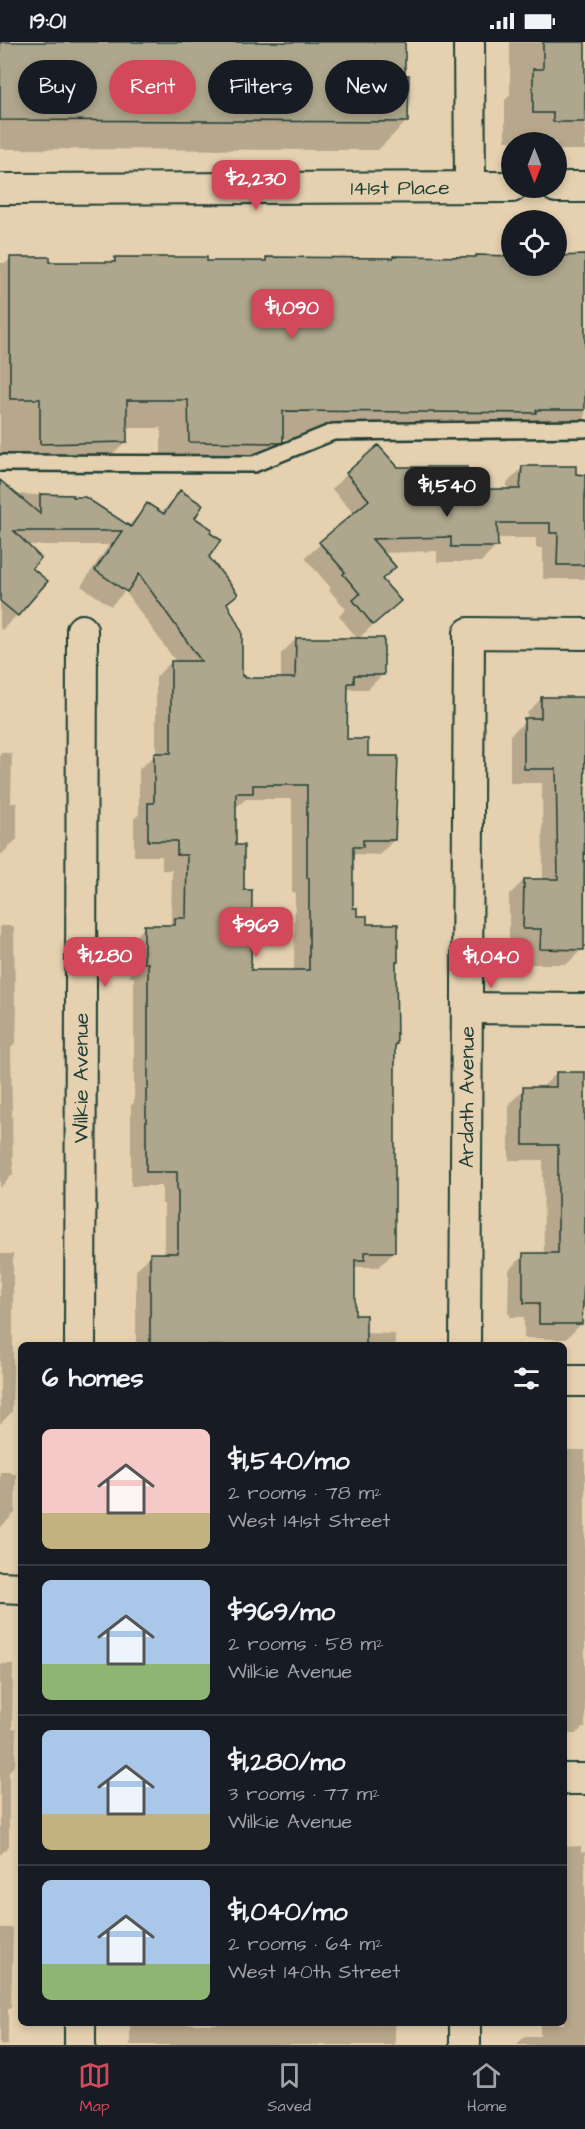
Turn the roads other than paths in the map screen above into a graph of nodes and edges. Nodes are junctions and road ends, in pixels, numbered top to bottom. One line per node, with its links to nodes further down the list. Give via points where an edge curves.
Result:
1 (469, 42): 2 (street)
2 (470, 186): 3 (street, 141st Place); 6 (street, 141st Place)
3 (501, 187)
4 (567, 187): 5 (street)
5 (585, 187)
6 (0, 189)
7 (585, 429): 8 (lane, via 333,432 254,464)
8 (0, 463)
9 (82, 630): 13 (street, Wilkie Avenue)
10 (585, 634): 11 (street, Ardath Avenue, via 469,633)
11 (467, 1008): 12 (street); 14 (street, Ardath Avenue)
12 (585, 1008)
13 (80, 1342)
14 (465, 1342)
15 (567, 1381): 16 (street)
16 (585, 1381)
17 (0, 1587): 18 (street)
18 (18, 1588)
19 (567, 1779): 20 (street)
20 (585, 1779)
21 (80, 2026): 23 (street)
22 (465, 2026): 24 (street)
23 (80, 2045)
24 (465, 2045)

